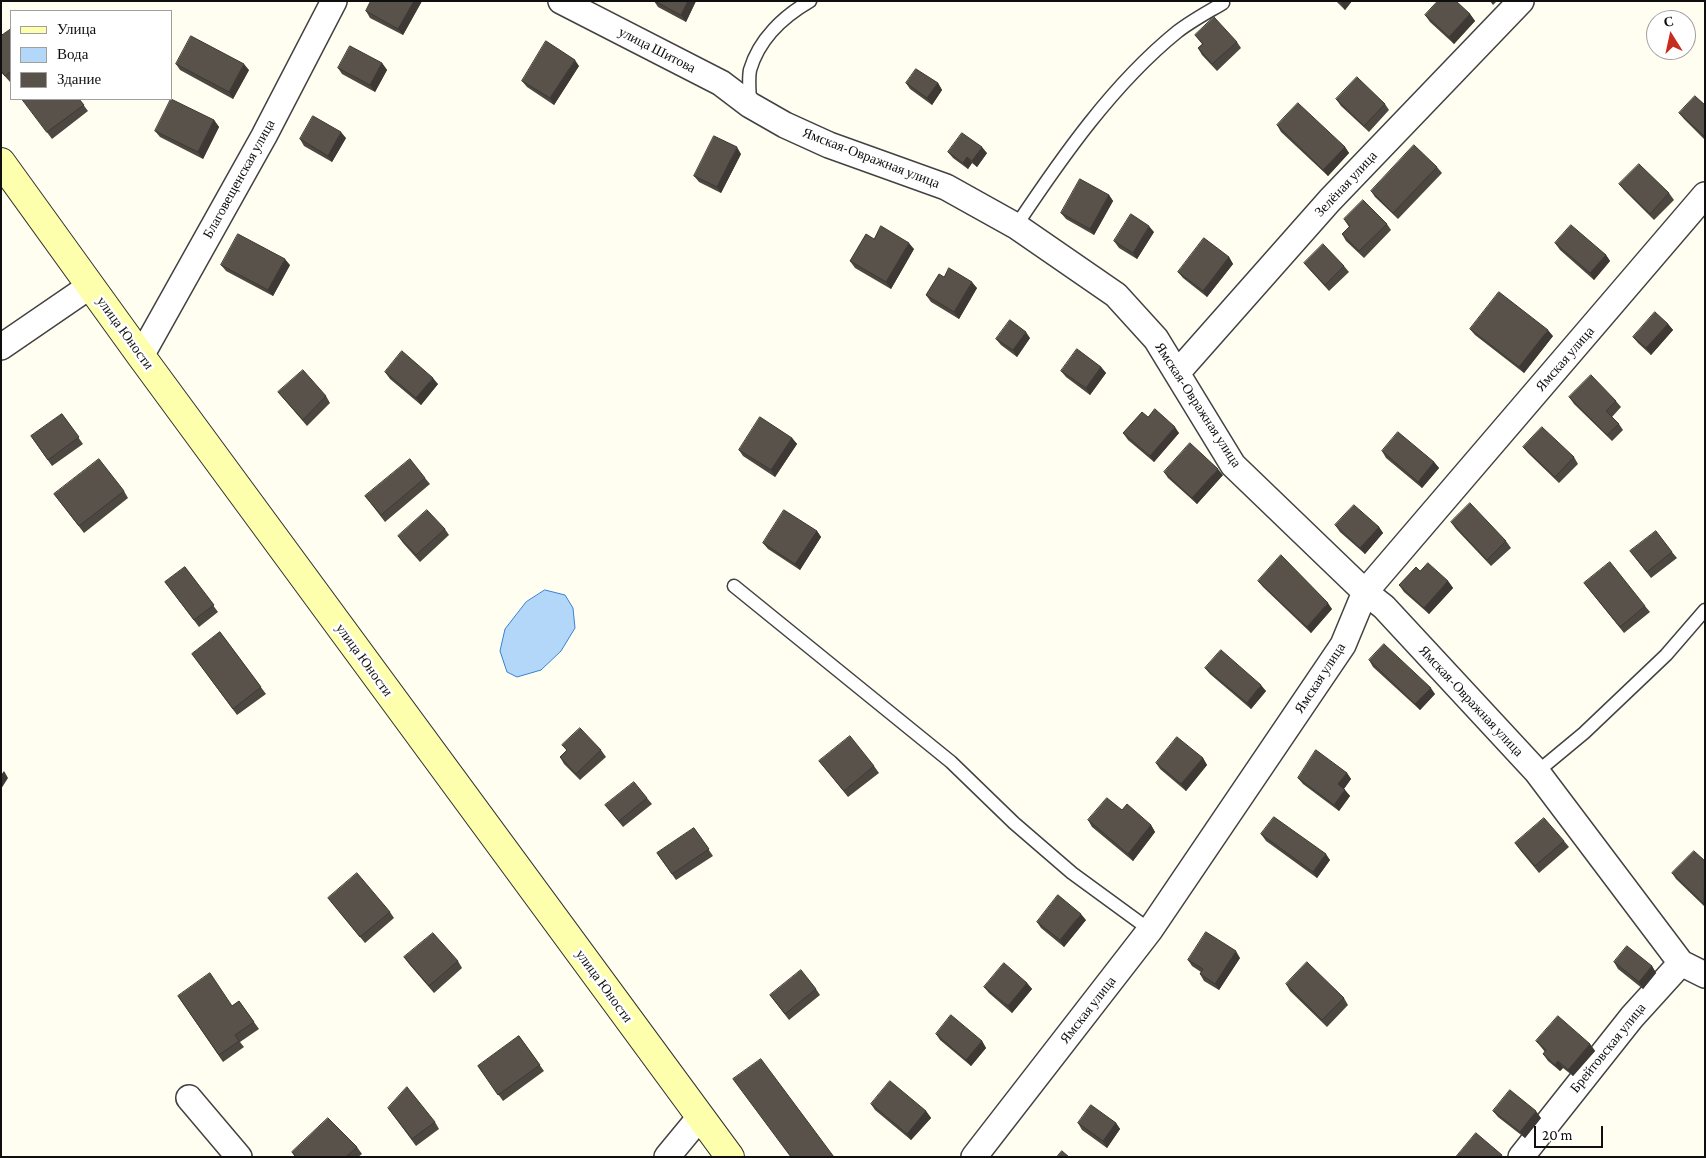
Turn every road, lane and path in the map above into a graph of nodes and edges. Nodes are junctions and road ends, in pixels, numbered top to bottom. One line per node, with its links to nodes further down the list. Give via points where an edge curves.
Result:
1 (334, 1): 12 (street, Благовещенская улица, via 264,136)
2 (561, 1): 6 (street, улица Шитова, via 722,83)
3 (810, 1): 6 (lane, via 791,12 762,44 750,71)
4 (1521, 1): 13 (street, Зелёная улица, via 1330,200)
5 (1222, 3): 9 (lane, via 1178,31 1138,68 1092,120)
6 (750, 105): 9 (street, Ямская-Овражная улица, via 829,145 946,187)
7 (1, 162): 10 (street, улица Юности)
8 (1705, 194): 15 (street, Ямская улица)
9 (1016, 226): 13 (street, Ямская-Овражная улица, via 1116,295 1156,339)
10 (90, 286): 11 (street); 12 (street, улица Юности)
11 (1, 347)
12 (141, 356): 22 (street, улица Юности)
13 (1177, 373): 15 (street, Ямская-Овражная улица, via 1233,464)
14 (734, 586): 18 (lane, via 951,762 1072,873)
15 (1365, 592): 17 (street, Ямская-Овражная улица, via 1384,607); 18 (street, Ямская улица, via 1343,645)
16 (1705, 610): 17 (lane, via 1666,655 1584,733)
17 (1537, 772): 19 (street, Ямская-Овражная улица)
18 (1150, 930): 26 (street, Ямская улица)
19 (1681, 963): 20 (street); 27 (street, Брейтовская улица, via 1632,1016)
20 (1705, 975)
21 (189, 1098): 23 (street)
22 (700, 1117): 24 (street); 25 (street, улица Юности)
23 (239, 1157)
24 (667, 1157)
25 (730, 1157)
26 (974, 1157)
27 (1521, 1157)

